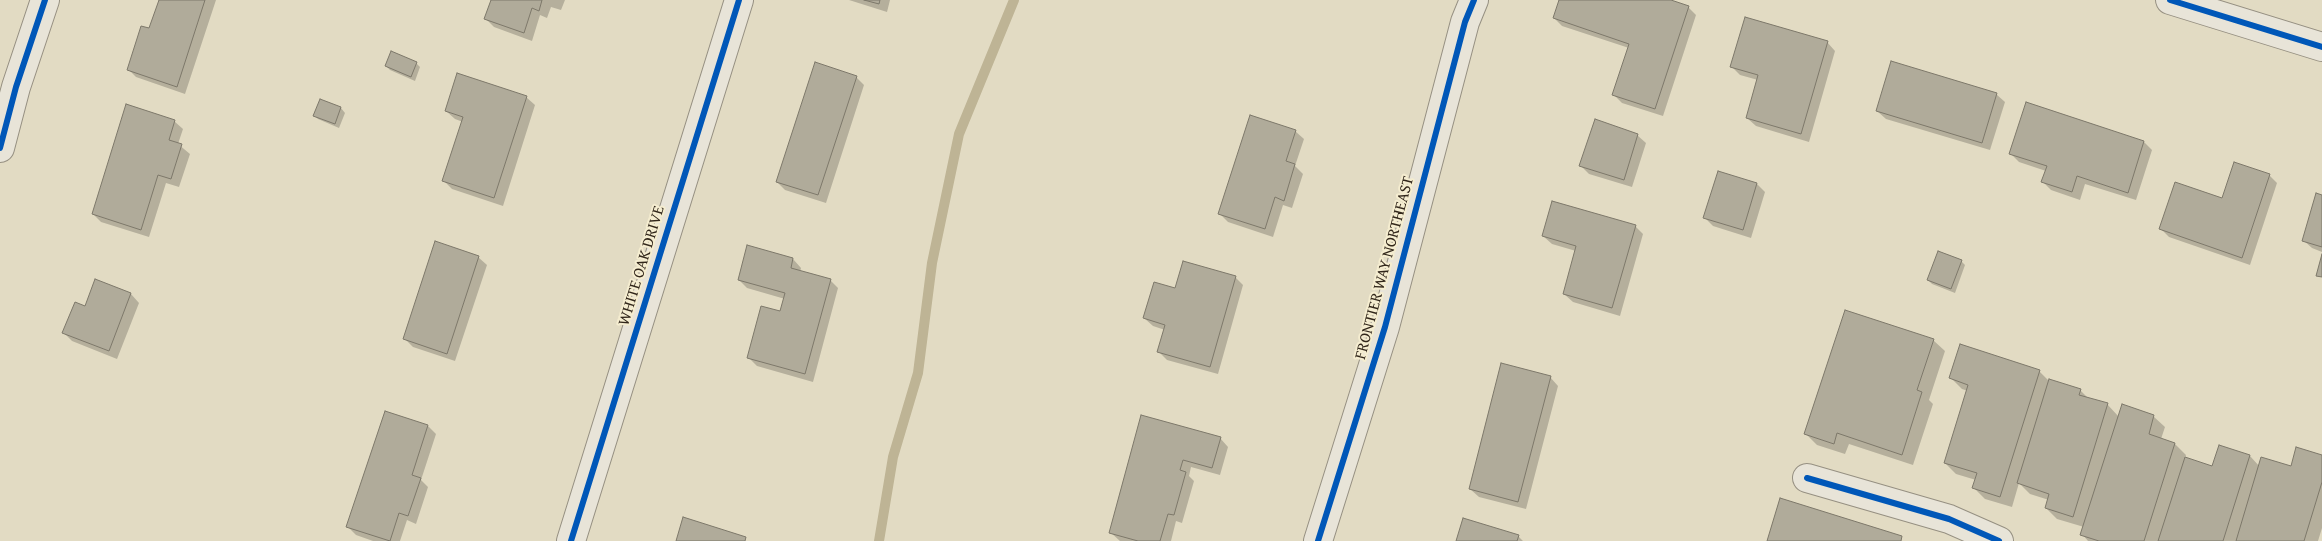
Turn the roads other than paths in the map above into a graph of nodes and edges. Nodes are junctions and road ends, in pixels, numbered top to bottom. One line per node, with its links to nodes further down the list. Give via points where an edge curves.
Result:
1 (45, 0): 6 (street)
2 (739, 0): 9 (street, WHITE OAK DRIVE)
3 (1474, 0): 10 (street, FRONTIER WAY NORTHEAST, via 1465,22 1385,327)
4 (2170, 0): 5 (street)
5 (2322, 48)
6 (0, 148)
7 (1807, 478): 8 (street, via 1949,519)
8 (1962, 533): 11 (street)
9 (571, 541)
10 (1318, 541)
11 (1999, 541)

